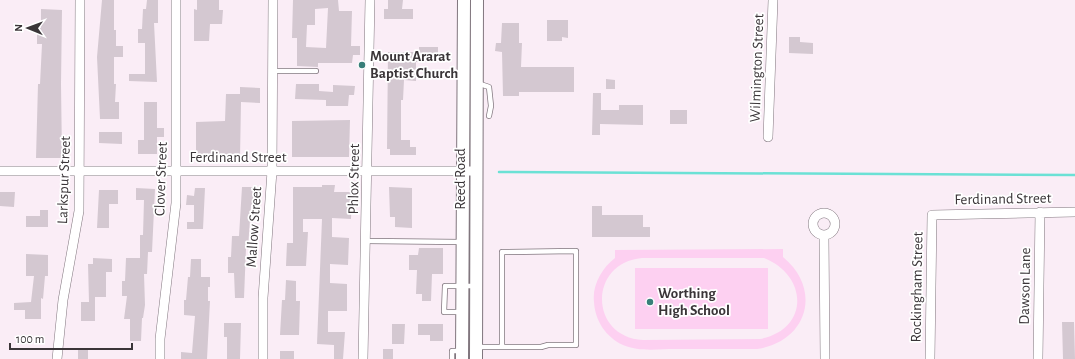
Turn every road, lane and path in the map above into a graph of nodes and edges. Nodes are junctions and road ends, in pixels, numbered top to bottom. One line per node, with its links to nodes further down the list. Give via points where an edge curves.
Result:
1 (80, 0): 13 (street, Larkspur Street)
2 (176, 0): 15 (street, Clover Street)
3 (273, 0): 8 (street, Mallow Street)
4 (370, 0): 17 (street, Phlox Street)
5 (464, 0): 10 (street, Reed Road)
6 (477, 0): 10 (street, Reed Road)
7 (773, 0): 12 (street, Wilmington Street)
8 (273, 71): 9 (lane); 16 (street, Mallow Street)
9 (316, 71)
10 (470, 82): 11 (lane, via 489,87); 18 (street, Reed Road); 19 (street, Reed Road)
11 (489, 116)
12 (768, 137)
13 (80, 170): 14 (street, Ferdinand Street); 15 (street, Ferdinand Street); 32 (street, Larkspur Street, via 79,211 63,300)
14 (0, 171)
15 (176, 171): 16 (street, Ferdinand Street); 33 (street, Clover Street, via 176,203 160,339)
16 (272, 171): 17 (street, Ferdinand Street); 34 (street, Mallow Street, via 263,298)
17 (368, 171): 18 (street, Ferdinand Street); 24 (street, Phlox Street)
18 (463, 171): 19 (street, Ferdinand Street); 25 (street, Reed Road)
19 (476, 171): 27 (street, Reed Road)
20 (1040, 212): 21 (street, Ferdinand Street); 22 (street, Ferdinand Street); 39 (street, Dawson Lane)
21 (1075, 212)
22 (932, 215): 38 (street, Rockingham Street)
23 (824, 235): 37 (street)
24 (366, 242): 25 (lane); 35 (street, Phlox Street)
25 (463, 242): 26 (street, Reed Road)
26 (462, 286): 27 (lane); 28 (street, Reed Road); 28 (lane, via 444,286 444,312)
27 (476, 286): 30 (street, Reed Road)
28 (462, 312): 31 (street, Reed Road)
29 (502, 347): 29 (lane, via 502,252 576,251 576,345); 30 (lane)
30 (476, 353)
31 (462, 355): 36 (lane, via 452,351)
32 (57, 359)
33 (160, 359)
34 (263, 359)
35 (363, 359)
36 (452, 359)
37 (825, 359)
38 (930, 359)
39 (1038, 359)

